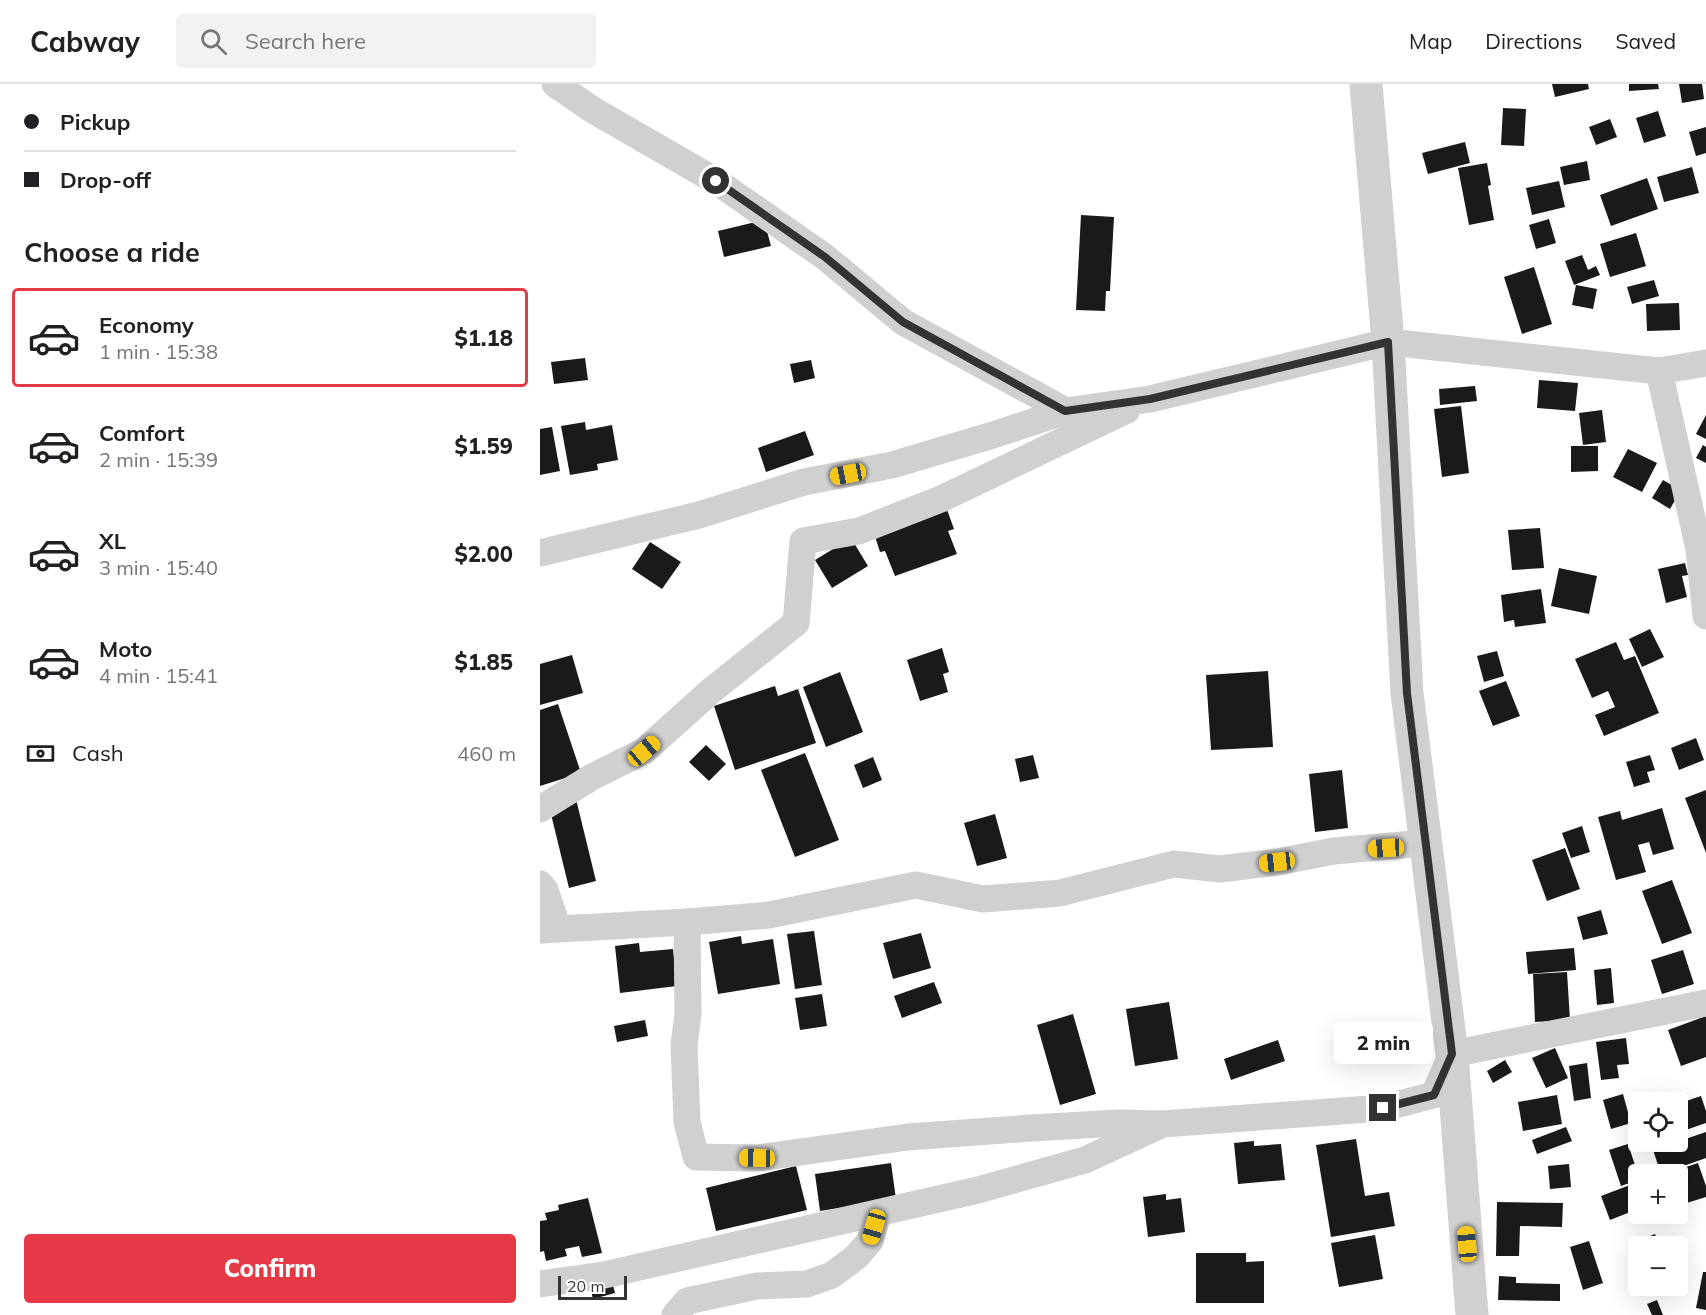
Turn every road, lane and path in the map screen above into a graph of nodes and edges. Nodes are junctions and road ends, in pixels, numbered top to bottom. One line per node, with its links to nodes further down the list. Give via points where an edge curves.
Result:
1 (555, 84): 7 (street, via 716,181 825,257 903,322)
2 (1366, 84): 3 (street)
3 (1388, 342): 5 (street); 6 (street); 11 (street, via 1407,693)
4 (1706, 363): 5 (street)
5 (1659, 371): 9 (street, via 1699,549)
6 (1150, 399): 7 (street); 10 (street, via 941,499 859,531 803,542 796,623 644,751)
7 (1065, 411): 8 (street, via 892,465 804,482 699,516)
8 (540, 553)
9 (1706, 616)
10 (540, 809)
11 (1425, 843): 13 (street, via 1334,850 1220,869 1174,864 1060,893 983,899 916,885 769,915); 16 (street)
12 (540, 884): 14 (street, via 545,891)
13 (687, 922): 14 (street); 17 (street, via 688,1014 684,1045 687,1122 696,1157 757,1158 908,1137 1031,1128)
14 (549, 929)
15 (1706, 1003): 16 (street)
16 (1452, 1054): 17 (street, via 1434,1095 1383,1108); 21 (street)
17 (1163, 1124): 18 (street, via 1085,1160)
18 (878, 1213): 19 (street, via 604,1275); 20 (street, via 870,1241 832,1275 807,1284 757,1286 687,1301)
19 (540, 1284)
20 (675, 1315)
21 (1472, 1315)

